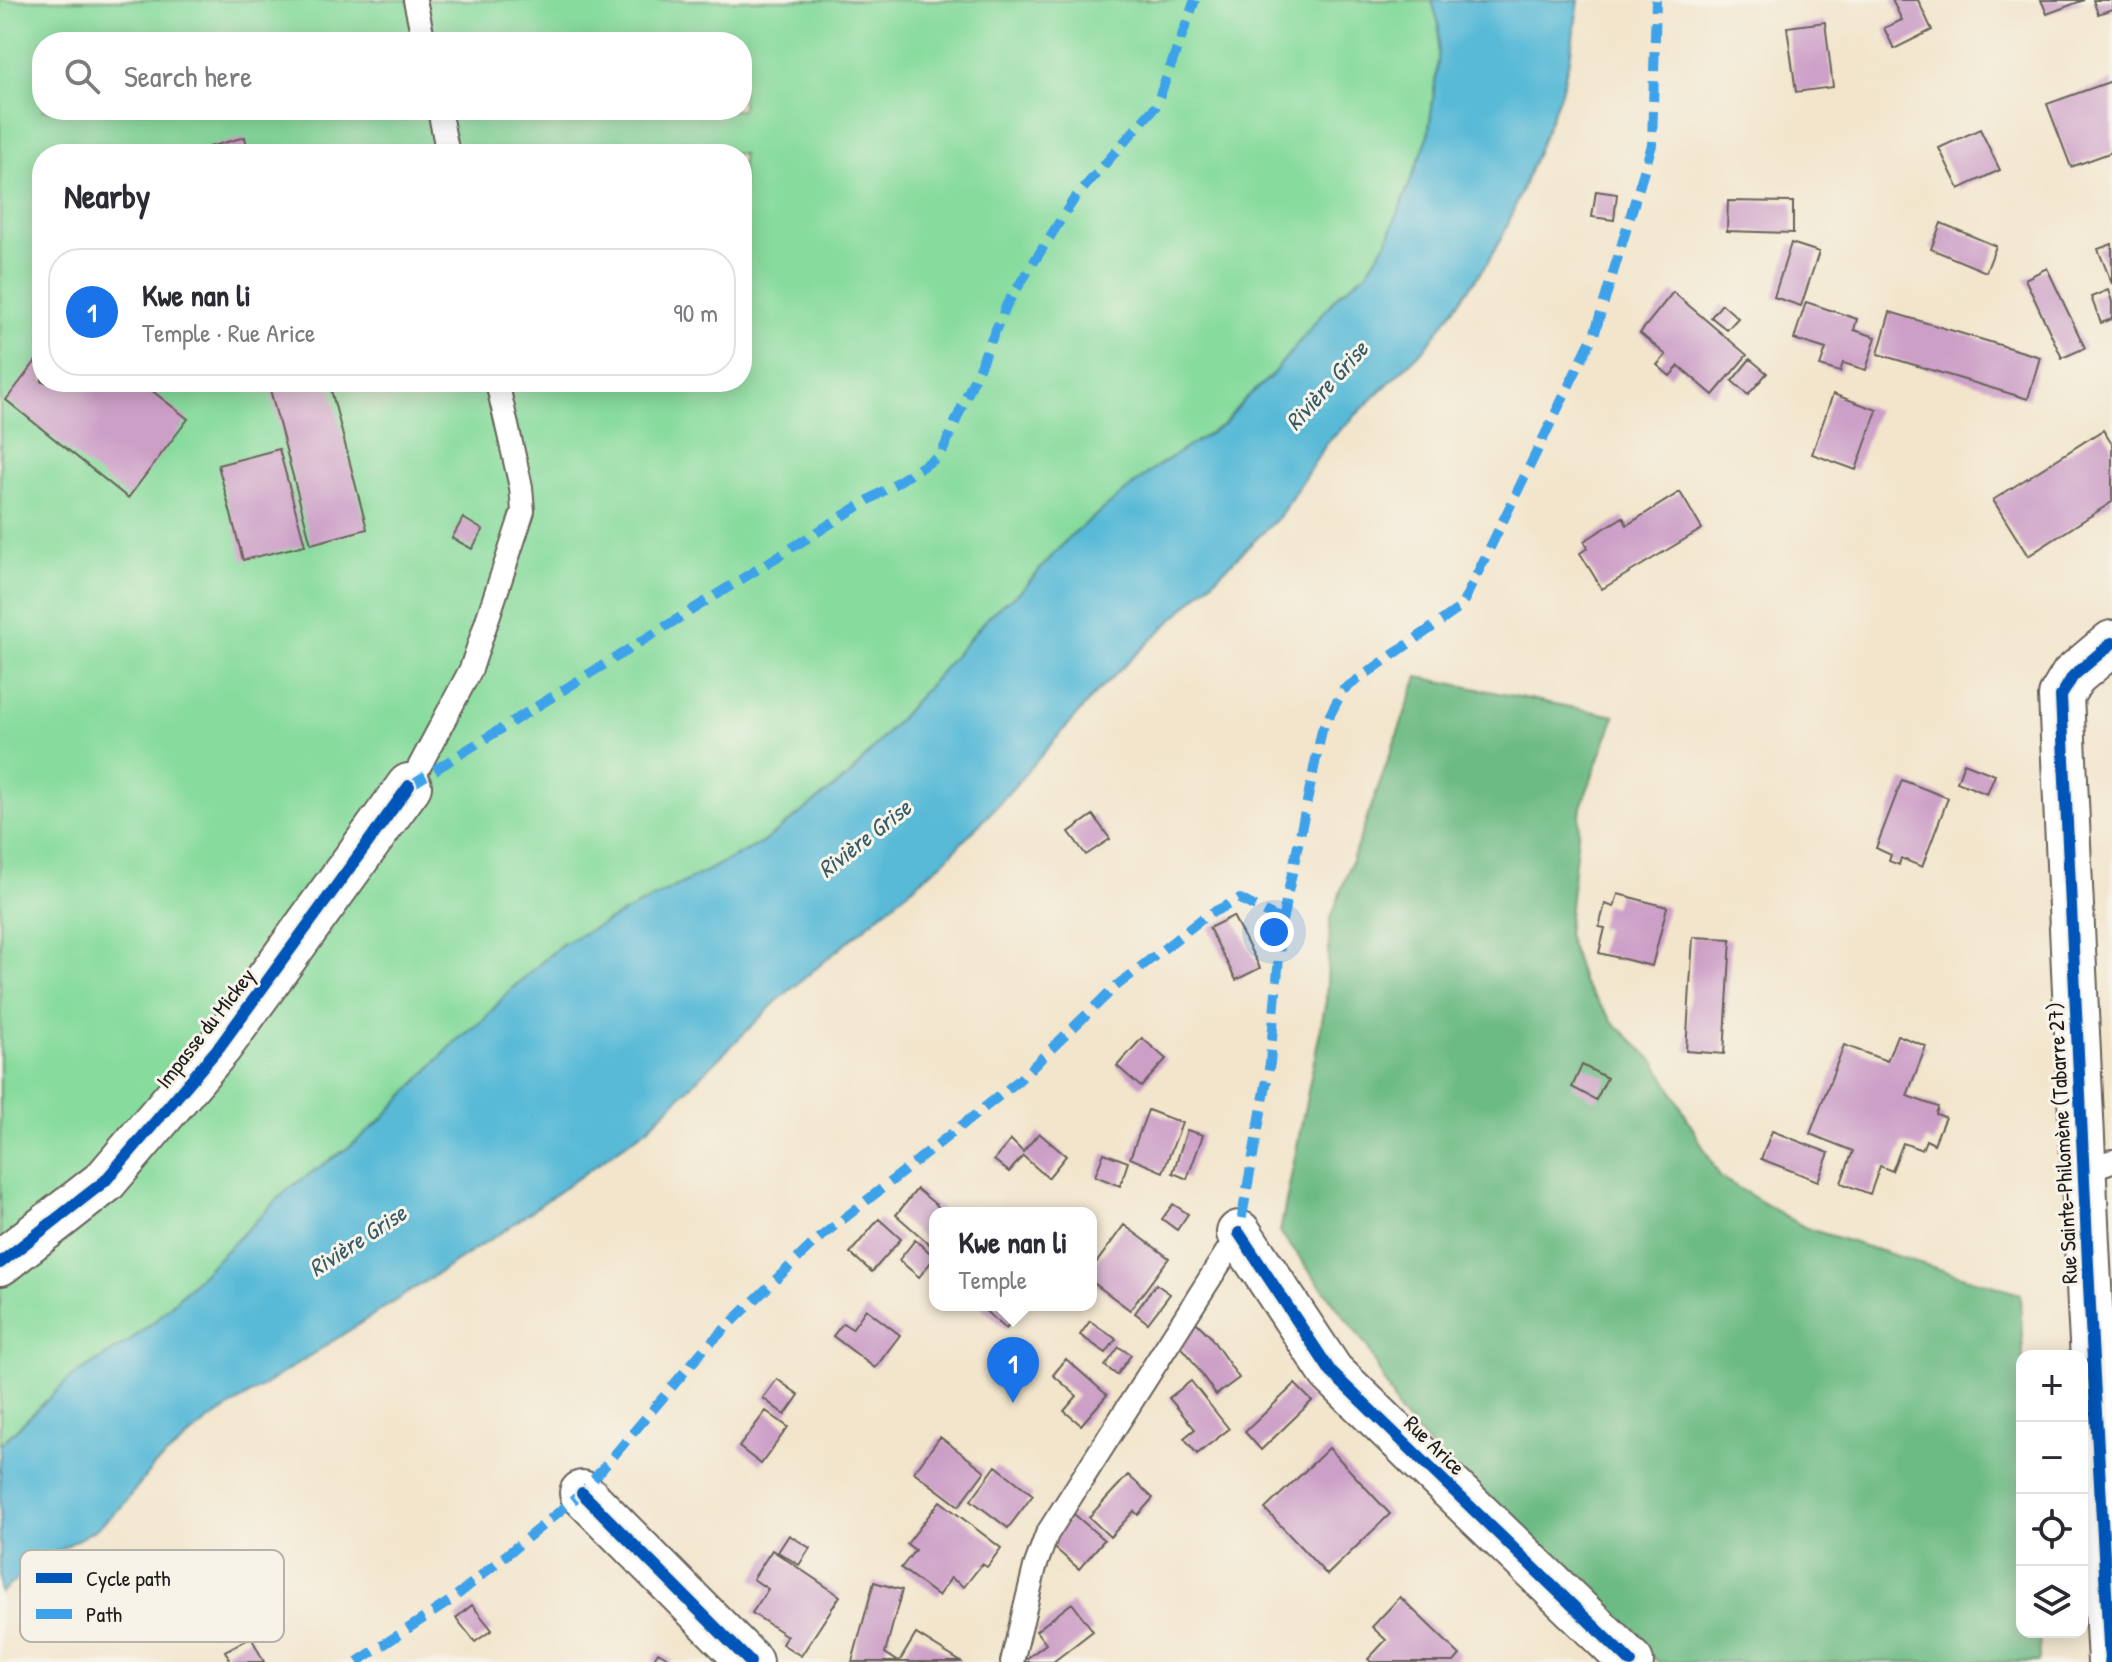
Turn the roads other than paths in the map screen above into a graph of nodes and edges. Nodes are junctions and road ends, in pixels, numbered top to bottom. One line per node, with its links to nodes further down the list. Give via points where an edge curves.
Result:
1 (415, 0): 2 (lane)
2 (422, 32)
3 (441, 120): 4 (lane)
4 (446, 144)
5 (499, 392): 7 (lane, via 523,511 471,669)
6 (2112, 643): 8 (street, Rue Sainte-Philomène (Tabarre 27), via 2073,676 2061,696)
7 (409, 786): 10 (street, Impasse du Mickey, via 220,1046 105,1181)
8 (2098, 1166): 11 (street, Rue Sainte-Philomène (Tabarre 27))
9 (1239, 1233): 14 (lane, via 1047,1534); 15 (street, Rue Arice, via 1331,1372)
10 (0, 1263)
11 (2101, 1302): 16 (street, Rue Sainte-Philomène (Tabarre 27))
12 (582, 1493): 13 (street)
13 (750, 1662)
14 (1012, 1662)
15 (1631, 1662)
16 (2111, 1662)

